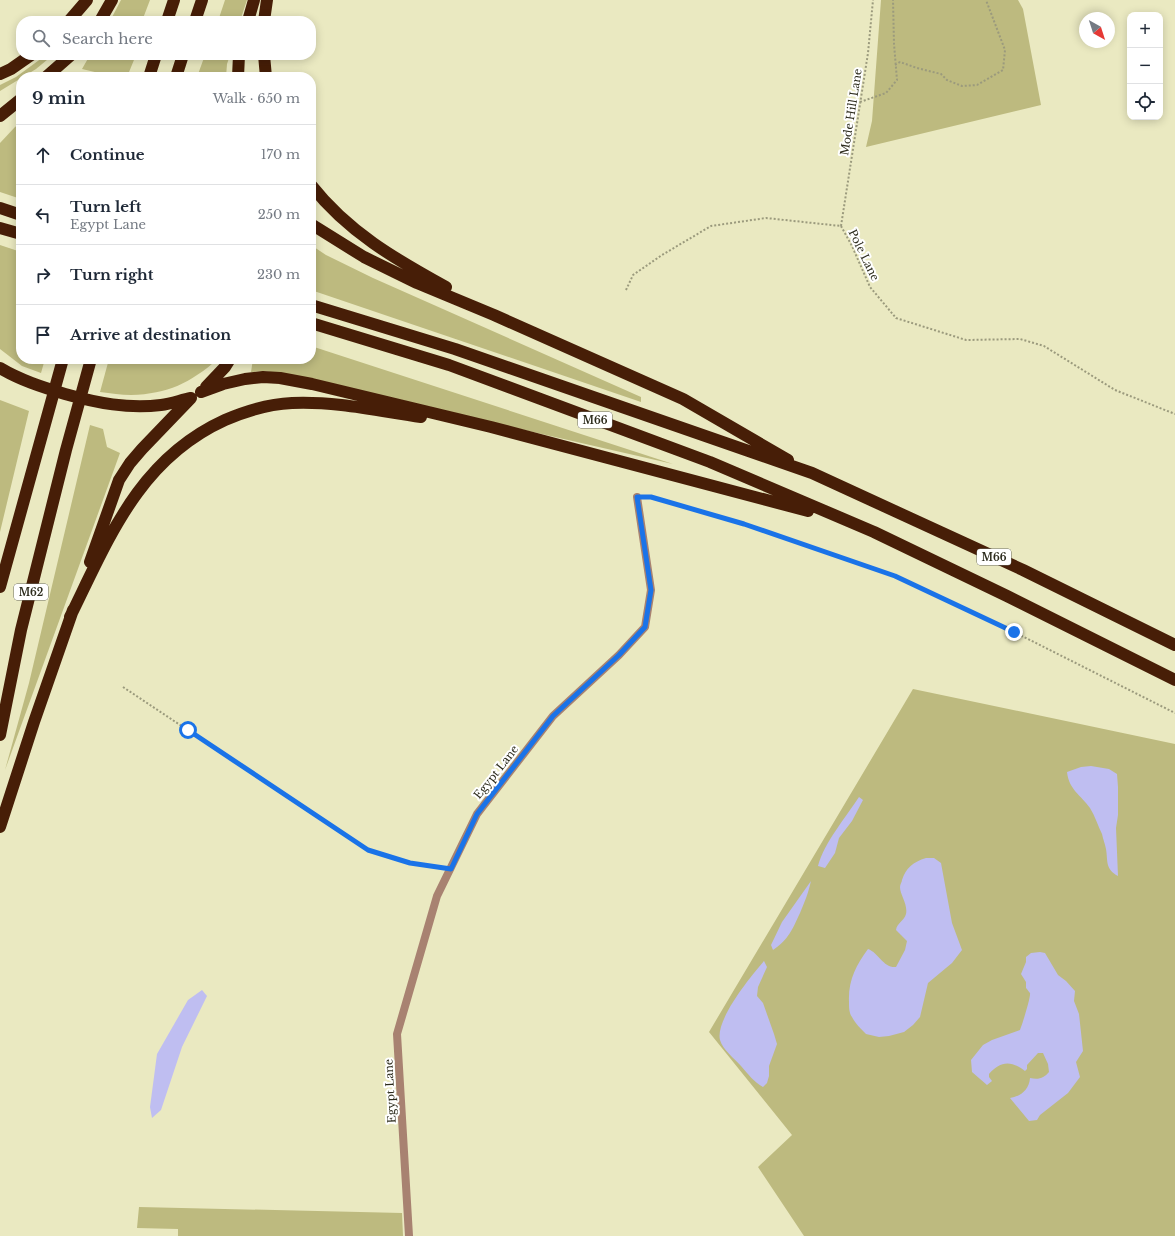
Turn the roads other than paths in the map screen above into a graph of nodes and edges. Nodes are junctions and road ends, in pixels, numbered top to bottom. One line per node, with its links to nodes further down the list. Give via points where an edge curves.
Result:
1 (87, 0): 7 (highway)
2 (112, 0): 8 (highway)
3 (174, 0): 9 (highway)
4 (202, 0): 10 (highway)
5 (254, 0): 11 (highway)
6 (267, 0): 12 (highway)
7 (73, 16)
8 (103, 16)
9 (169, 16)
10 (197, 16)
11 (249, 16)
12 (265, 16)
13 (24, 60): 24 (highway)
14 (65, 60): 19 (highway)
15 (154, 60): 20 (highway)
16 (181, 60): 21 (highway)
17 (239, 60): 22 (highway)
18 (264, 60): 23 (highway)
19 (52, 72)
20 (151, 72)
21 (178, 72)
22 (238, 72)
23 (266, 72)
24 (0, 74)
25 (16, 101): 27 (highway)
26 (16, 102): 28 (highway)
27 (0, 107)
28 (0, 116)
29 (316, 191): 36 (highway, via 336,214 364,238)
30 (0, 208): 31 (highway)
31 (16, 213)
32 (316, 227): 36 (highway, via 364,257)
33 (0, 228): 34 (highway)
34 (16, 233)
35 (316, 307): 44 (highway, M66, via 455,349)
36 (494, 315): 44 (highway, M66, via 683,399)
37 (316, 325): 46 (highway, M66, via 457,368 710,462)
38 (62, 364): 47 (highway, M62)
39 (90, 364): 51 (highway, M62, via 21,630)
40 (227, 364): 42 (highway, via 217,377)
41 (0, 368): 42 (highway, via 37,386 112,405 162,405)
42 (196, 395): 43 (highway, via 223,384 245,379 280,378); 48 (highway, via 142,449 120,480)
43 (492, 427): 46 (highway, via 805,510); 48 (highway, via 330,404 292,403 261,408 213,426 170,454 131,501 112,532)
44 (812, 473): 49 (highway, M66, via 1023,570)
45 (637, 497): 53 (street, Egypt Lane, via 651,590 645,627 619,655 553,716 477,814 437,896 397,1034)
46 (874, 532): 50 (highway, M66)
47 (0, 587)
48 (70, 617): 52 (highway)
49 (1175, 645)
50 (1175, 680)
51 (0, 735)
52 (0, 827)
53 (409, 1236)

